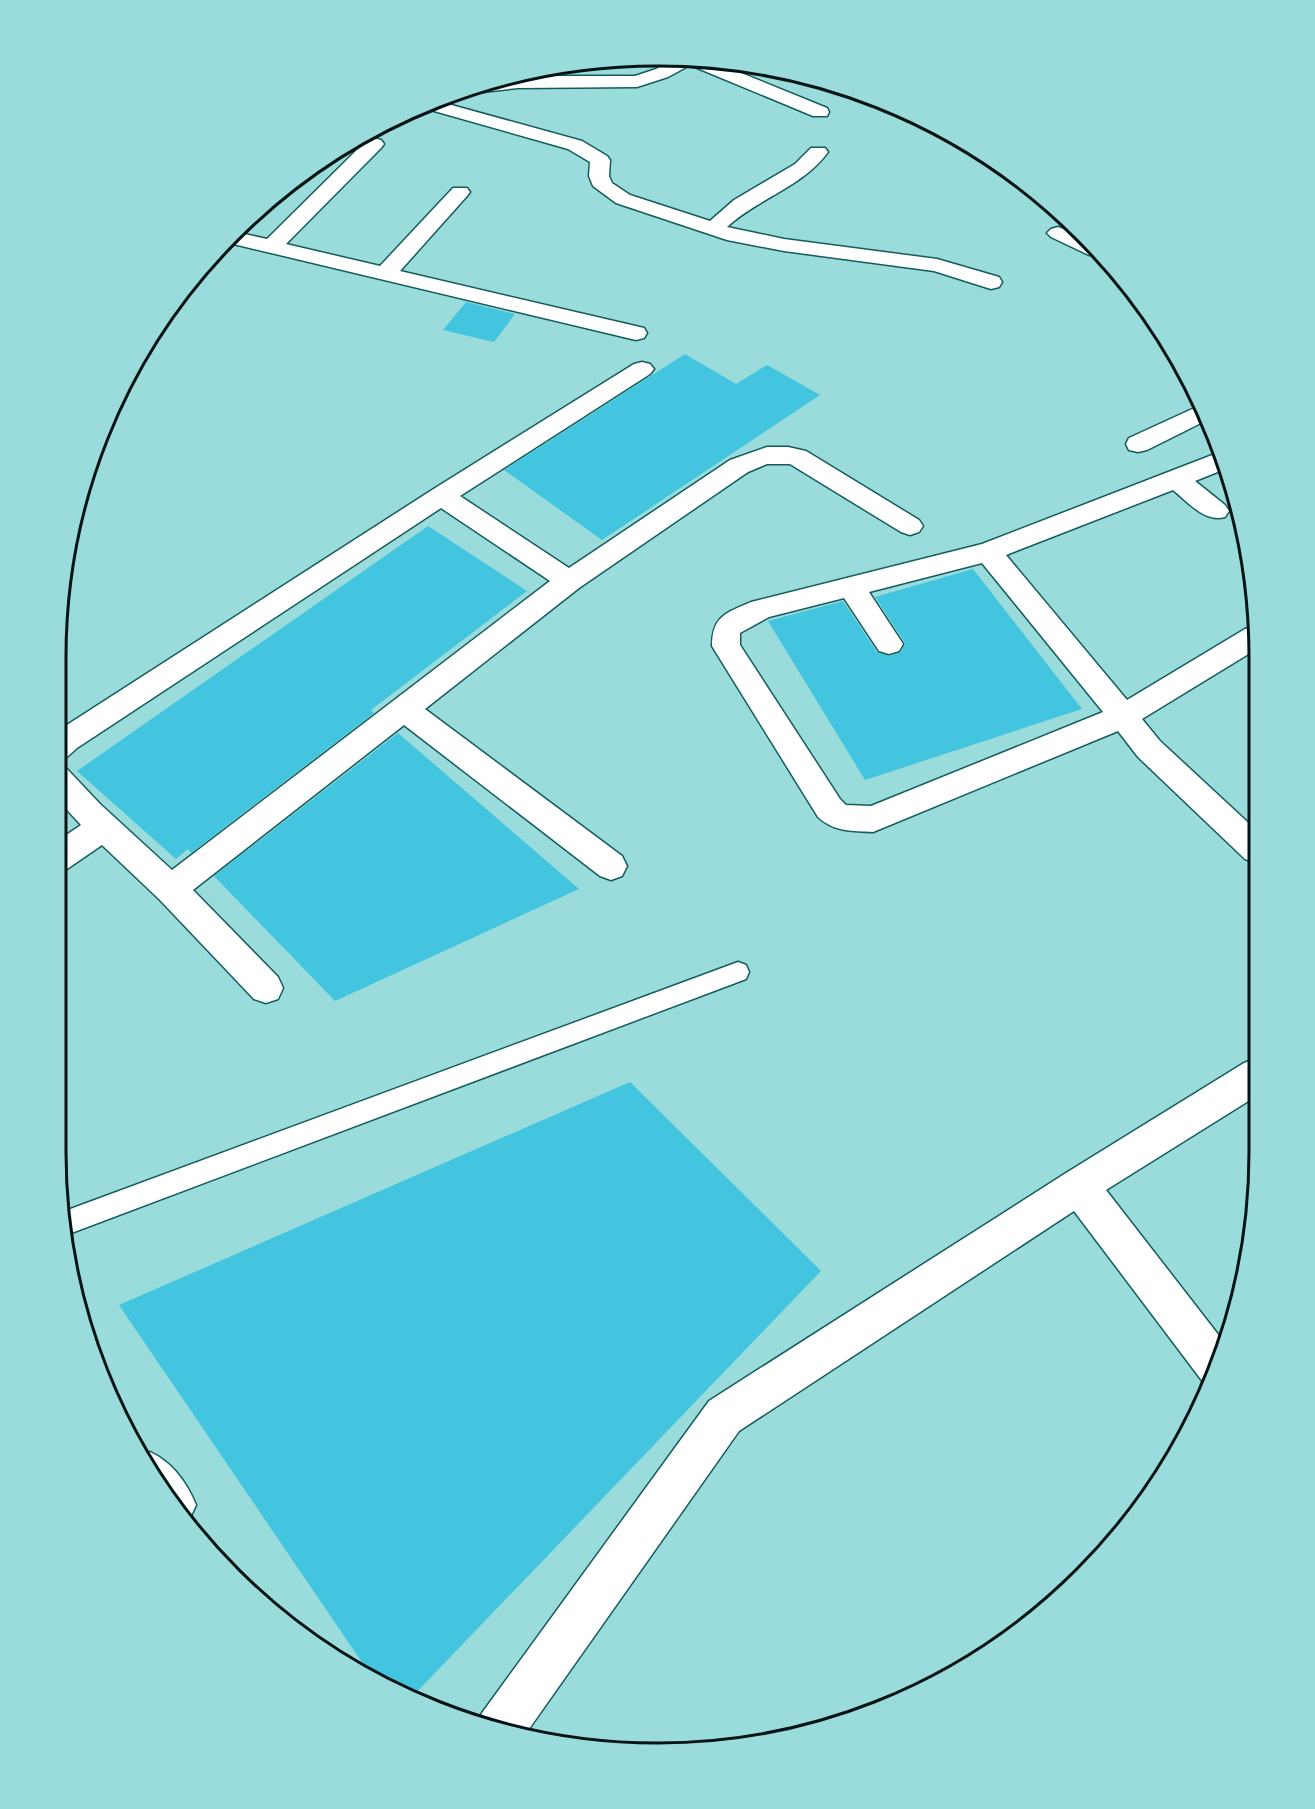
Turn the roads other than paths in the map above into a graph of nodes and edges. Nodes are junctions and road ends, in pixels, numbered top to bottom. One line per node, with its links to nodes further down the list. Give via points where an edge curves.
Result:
1 (675, 66): 3 (street, via 637,81)
2 (713, 69): 5 (street)
3 (521, 82)
4 (440, 107): 9 (street, via 574,145 600,160 603,186 623,199)
5 (820, 112)
6 (374, 144): 13 (street)
7 (818, 152): 9 (street, via 794,175 738,206)
8 (460, 192): 14 (street)
9 (713, 229): 15 (street, via 784,245 937,265)
10 (1058, 233): 12 (street)
11 (239, 239): 13 (street)
12 (1079, 242)
13 (271, 247): 14 (street)
14 (384, 275): 16 (street)
15 (991, 282)
16 (636, 333)
17 (642, 369): 22 (street)
18 (1197, 416): 19 (street)
19 (1138, 444)
20 (1216, 462): 21 (street)
21 (1175, 480): 23 (street); 25 (street)
22 (441, 496): 26 (street); 32 (street)
23 (1216, 511)
24 (910, 526): 26 (street, via 797,457 761,455)
25 (988, 552): 27 (street); 31 (street)
26 (569, 581): 30 (street)
27 (851, 587): 29 (street); 31 (street, via 761,609 726,629 726,646 829,808 839,817 873,819)
28 (1249, 640): 31 (street)
29 (889, 644)
30 (404, 709): 38 (street); 39 (street)
31 (1123, 716): 36 (street, via 1149,749)
32 (66, 740)
33 (66, 788): 34 (street)
34 (96, 820): 35 (street); 37 (street); 39 (street)
35 (66, 831)
36 (1249, 843)
37 (66, 849)
38 (611, 866)
39 (171, 889): 41 (street)
40 (738, 972): 44 (lane)
41 (266, 988)
42 (1249, 1080): 43 (street)
43 (1079, 1186): 45 (street); 46 (street, via 724,1416)
44 (70, 1221)
45 (1212, 1359)
46 (504, 1723)

